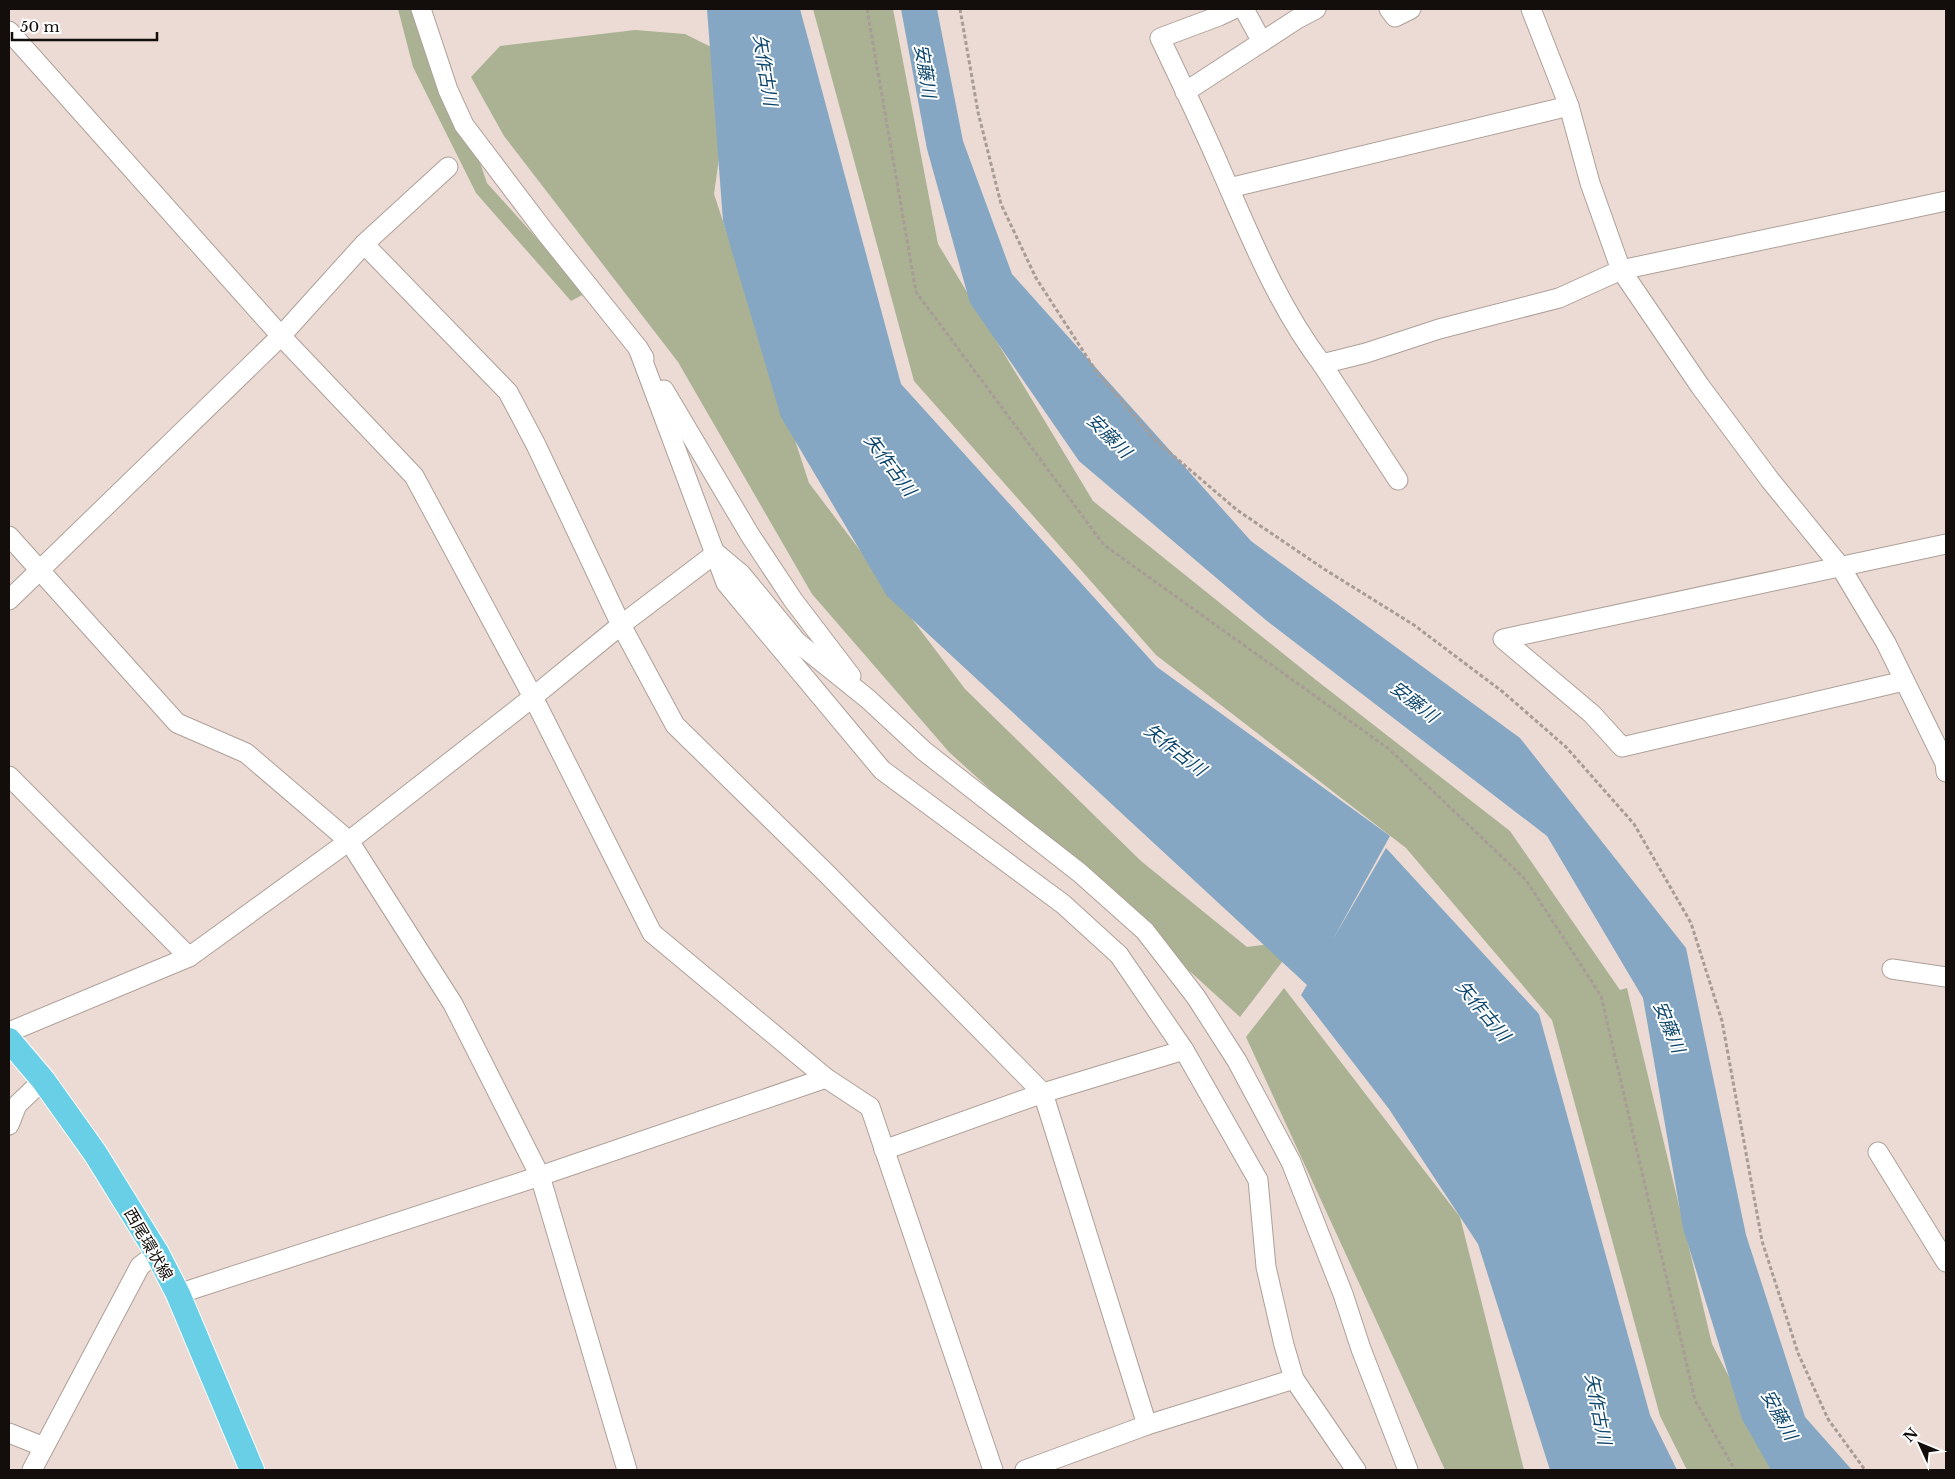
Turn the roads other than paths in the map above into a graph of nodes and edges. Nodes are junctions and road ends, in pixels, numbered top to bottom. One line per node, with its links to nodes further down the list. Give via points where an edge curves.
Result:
1 (422, 9): 18 (street, via 448,90 464,125)
2 (1234, 9): 10 (street, via 1160,38)
3 (1244, 9): 9 (street)
4 (1316, 9): 9 (street)
5 (1389, 9): 6 (street, via 1395,17)
6 (1411, 9)
7 (1531, 9): 11 (street)
8 (9, 31): 17 (street)
9 (1262, 42): 10 (street)
10 (1185, 92): 13 (street)
11 (1569, 106): 13 (street); 16 (street, via 1590,183)
12 (448, 167): 15 (street)
13 (1229, 188): 19 (street, via 1276,290)
14 (1946, 201): 16 (street)
15 (364, 244): 17 (street); 27 (street, via 508,392)
16 (1621, 270): 19 (street, via 1560,298); 24 (street, via 1700,386)
17 (282, 336): 25 (street); 29 (street, via 414,476)
18 (638, 348): 23 (street); 30 (street, via 792,600)
19 (1322, 364): 20 (street)
20 (1398, 480)
21 (9, 536): 25 (street)
22 (1946, 544): 24 (street)
23 (716, 554): 27 (street); 30 (street, via 741,574 796,642); 39 (street, via 726,583 882,770 1063,904 1119,955)
24 (1840, 566): 28 (street, via 1886,643); 28 (street, via 1503,639 1592,714 1622,747)
25 (40, 570): 26 (street); 33 (street, via 176,723 246,753)
26 (9, 600)
27 (621, 625): 29 (street); 42 (street, via 675,725)
28 (1904, 681): 31 (street, via 1945,763)
29 (533, 697): 33 (street); 40 (street, via 652,933)
30 (868, 699): 60 (street, via 924,751 1080,873 1144,931 1196,997 1237,1061 1291,1162)
31 (1946, 772)
32 (9, 776): 34 (street)
33 (349, 841): 34 (street); 46 (street, via 453,1004)
34 (189, 957): 37 (street)
35 (1892, 969): 36 (street)
36 (1946, 977)
37 (9, 1032)
38 (9, 1040): 41 (main road, 西尾環状線)
39 (1184, 1050): 42 (street); 50 (street, via 1258,1180 1266,1267)
40 (826, 1078): 44 (street, via 870,1107); 46 (street)
41 (43, 1080): 43 (street, via 17,1105); 47 (main road, 西尾環状線, via 95,1153)
42 (1043, 1093): 44 (street); 51 (street)
43 (9, 1125)
44 (884, 1150): 57 (street)
45 (1878, 1152): 48 (street)
46 (540, 1176): 49 (street); 56 (street)
47 (157, 1253): 49 (main road, 西尾環状線); 53 (street, via 140,1266)
48 (1946, 1262)
49 (178, 1294): 55 (main road, 西尾環状線)
50 (1294, 1380): 51 (street); 59 (street)
51 (1147, 1425): 58 (street)
52 (9, 1433): 53 (street)
53 (44, 1447): 54 (street)
54 (32, 1470)
55 (252, 1470)
56 (627, 1470)
57 (993, 1470)
58 (1025, 1470)
59 (1356, 1470)
60 (1408, 1470)

